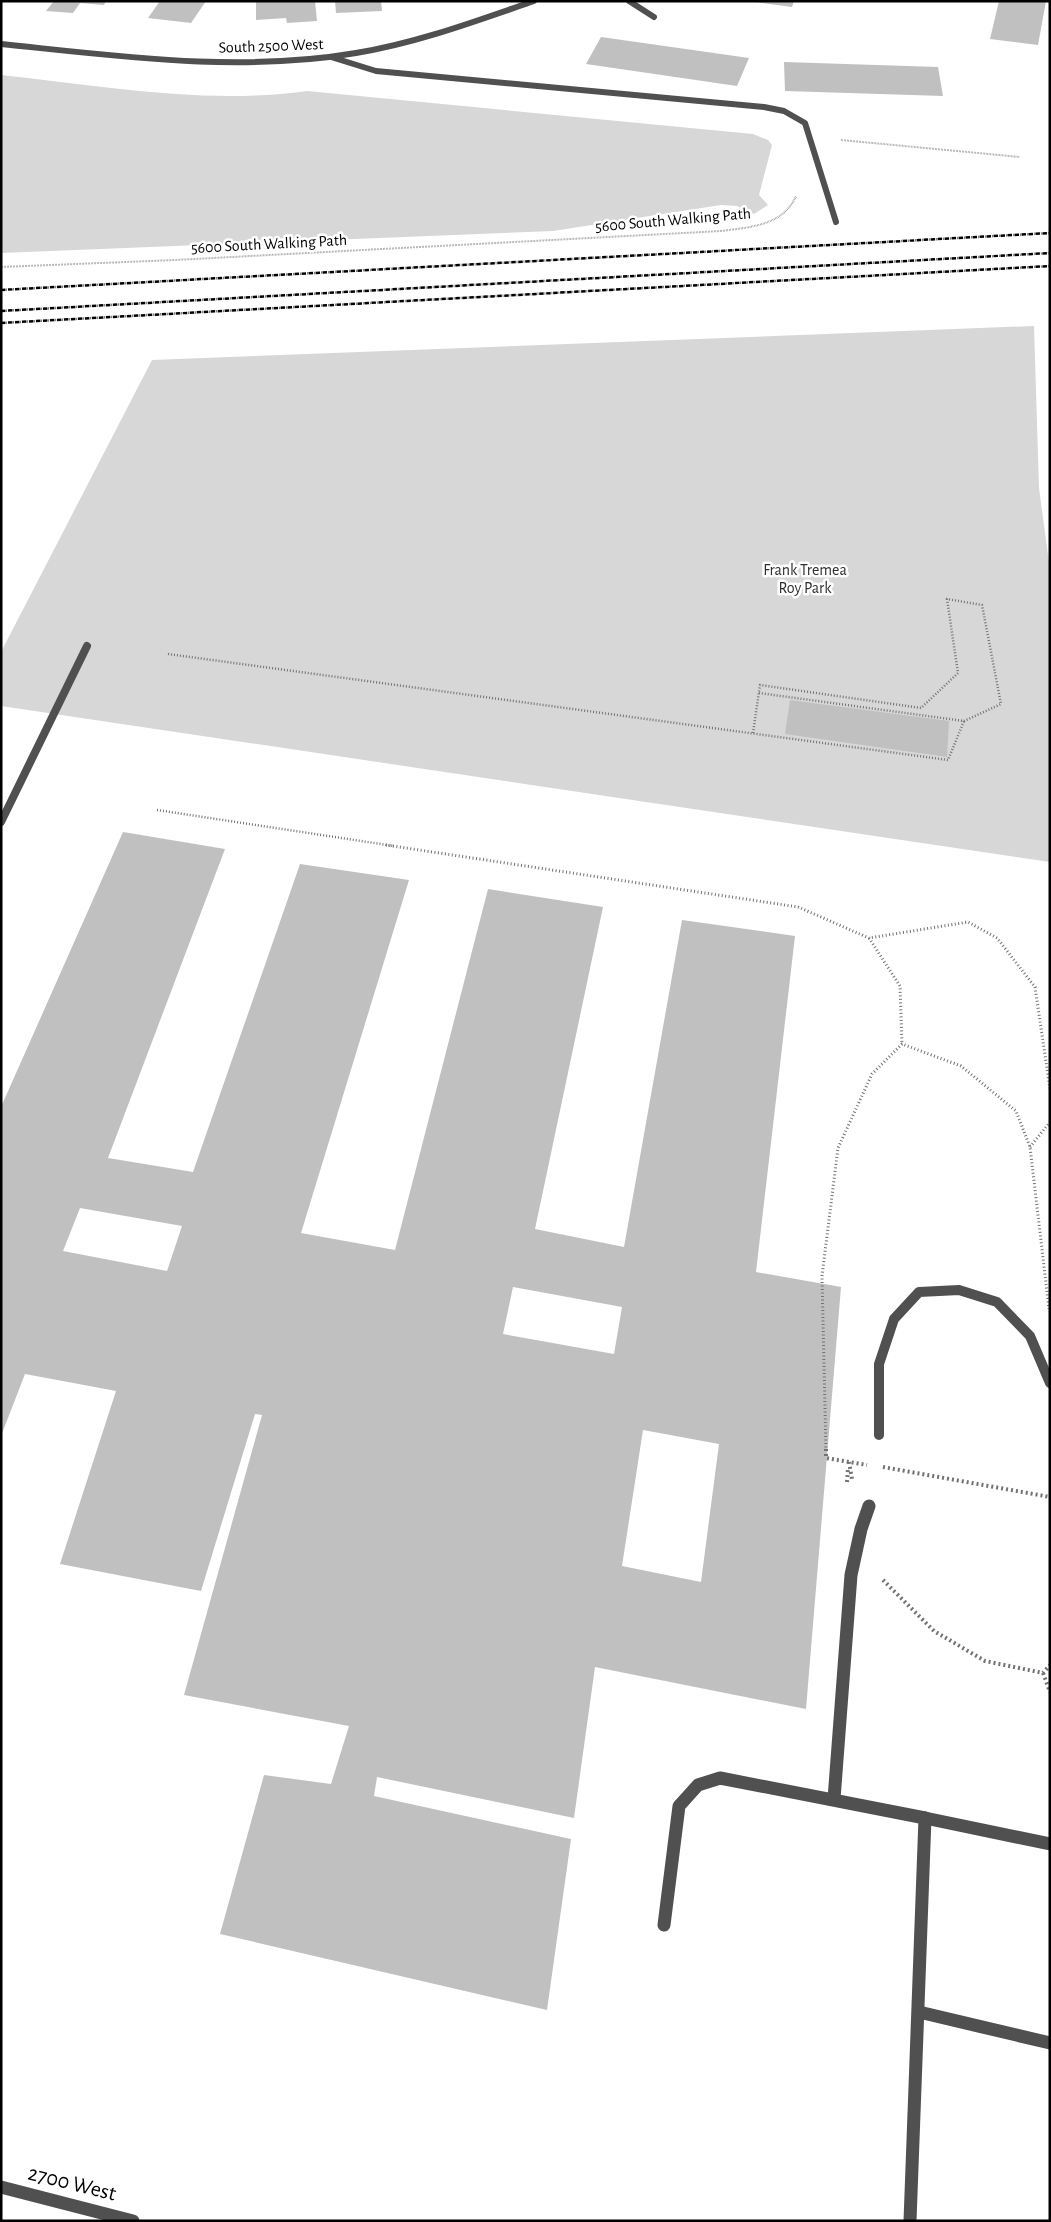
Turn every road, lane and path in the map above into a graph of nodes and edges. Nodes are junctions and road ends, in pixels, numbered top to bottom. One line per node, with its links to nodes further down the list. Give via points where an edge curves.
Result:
1 (534, 1): 5 (street, South 2500 West, via 442,32 375,50)
2 (629, 1): 3 (street)
3 (654, 17)
4 (1, 44): 5 (street, South 2500 West, via 166,61 250,62)
5 (331, 57): 6 (street, via 376,71 764,107 796,116 805,123)
6 (809, 136): 7 (path); 9 (street)
7 (1020, 157)
8 (798, 189): 10 (path, 5600 South Walking Path, via 794,204 783,216 759,225 720,232)
9 (836, 222)
10 (1, 267)
11 (87, 646): 17 (street)
12 (168, 654): 15 (path)
13 (759, 693): 14 (path); 14 (path, via 760,685 921,708 958,674 946,599 982,605 1001,704); 15 (path)
14 (964, 721): 15 (path, via 948,760)
15 (753, 733)
16 (157, 810): 18 (path, via 798,907)
17 (1, 822)
18 (869, 938): 19 (path, via 900,986); 20 (path, via 968,922 997,938 1035,987)
19 (902, 1044): 22 (path, via 961,1066 1016,1111); 26 (path, via 872,1074 838,1148 822,1276 826,1458)
20 (1050, 1089)
21 (1050, 1122): 22 (path)
22 (1030, 1148): 23 (path)
23 (1050, 1312)
24 (1050, 1382): 25 (street, via 1030,1336 997,1302 959,1290 919,1292 894,1319 879,1364)
25 (878, 1435)
26 (848, 1462): 27 (path); 29 (path)
27 (1050, 1497)
28 (869, 1506): 29 (street)
29 (861, 1528): 34 (street, via 851,1575)
30 (882, 1578): 32 (path, via 934,1631 985,1661)
31 (1050, 1665): 32 (path)
32 (1043, 1673): 33 (path)
33 (1050, 1692)
34 (834, 1798): 35 (street); 37 (street, via 720,1778 698,1784 679,1806)
35 (925, 1818): 36 (street); 38 (street)
36 (1050, 1844)
37 (664, 1926)
38 (919, 2012): 39 (street); 42 (street)
39 (1050, 2043)
40 (1, 2187): 41 (street, 2700 West)
41 (133, 2221)
42 (910, 2221)

